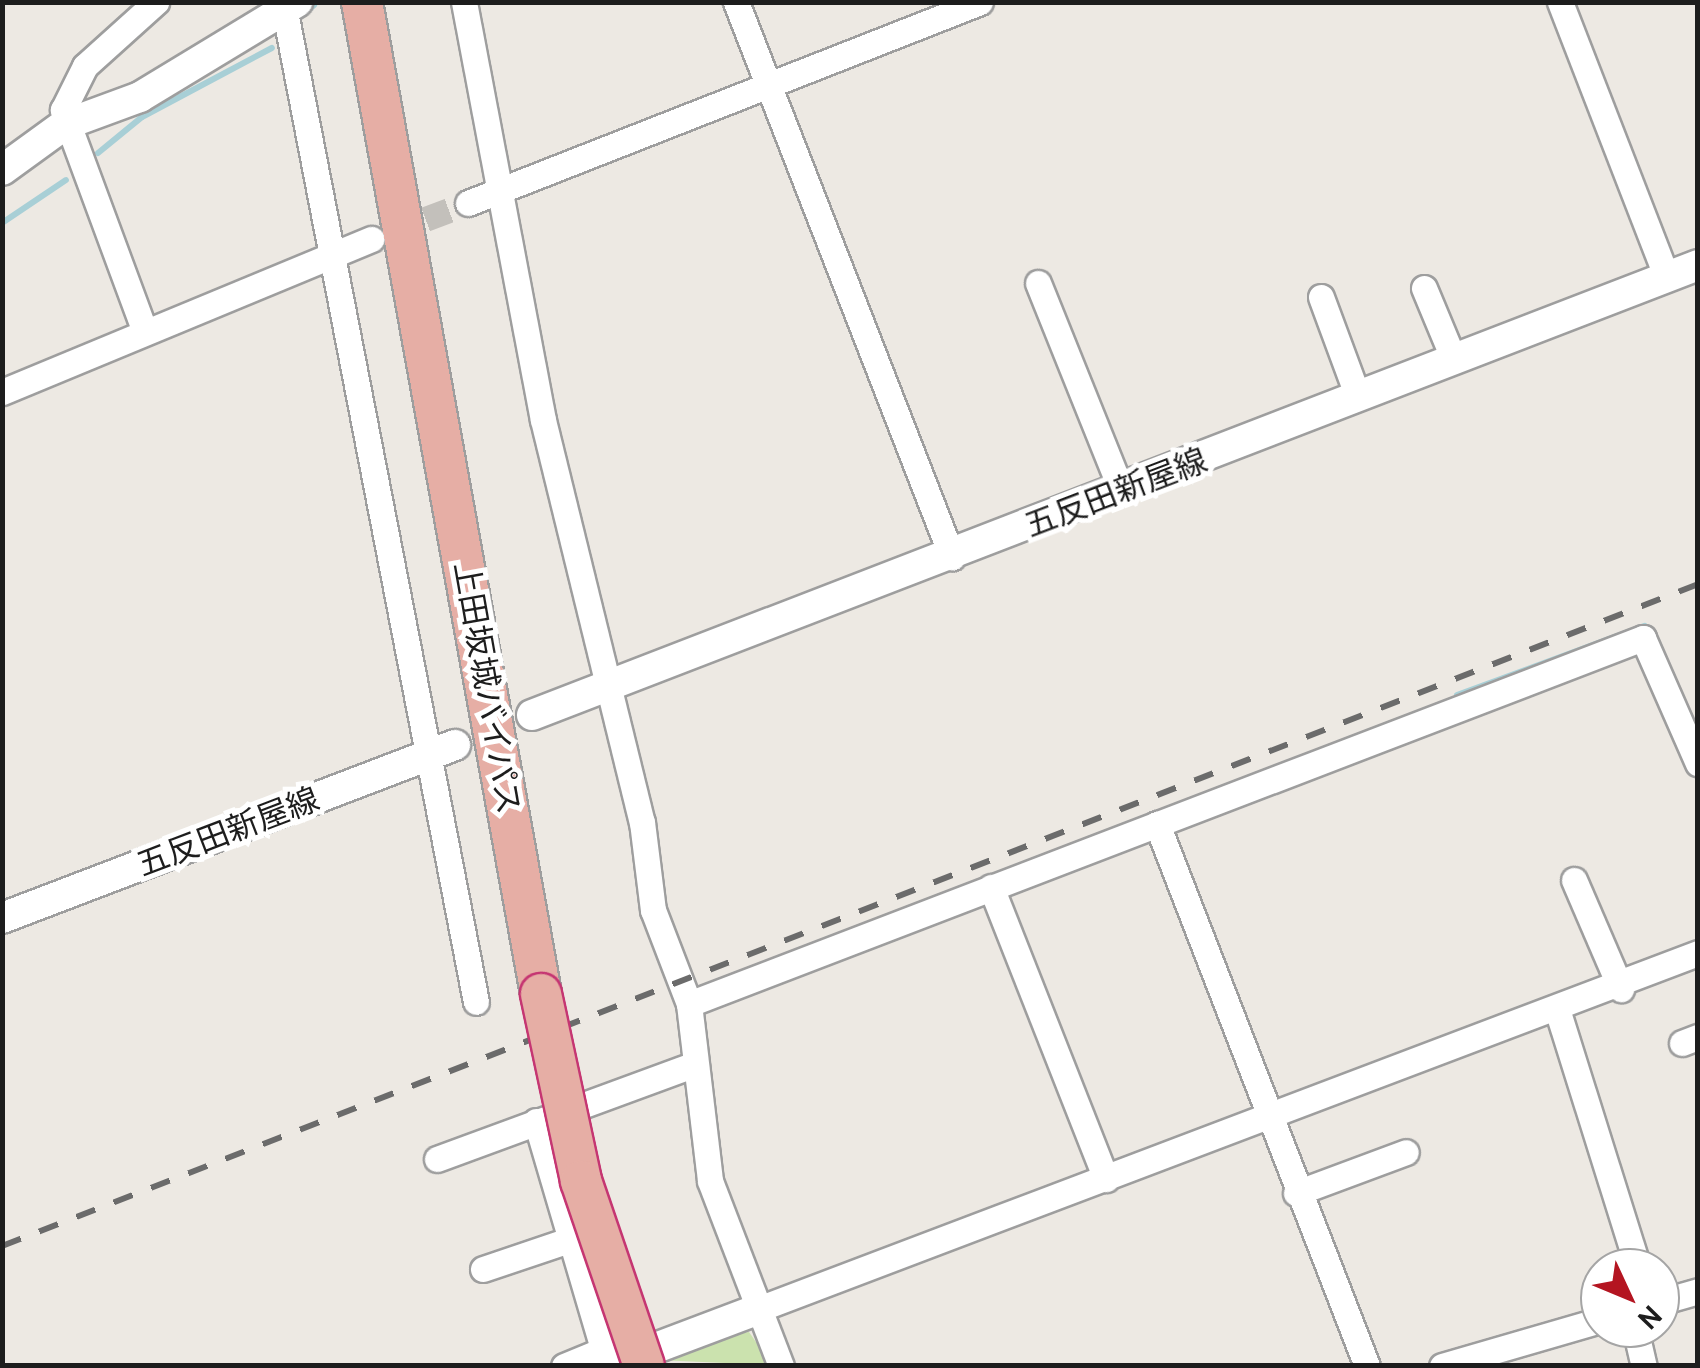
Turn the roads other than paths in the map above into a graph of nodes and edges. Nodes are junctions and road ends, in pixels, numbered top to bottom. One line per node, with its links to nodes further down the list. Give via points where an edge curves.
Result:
1 (156, 2): 9 (street, via 86,66 66,93)
2 (362, 2): 52 (highway, 上田坂城バイパス, bridge, via 541,994)
3 (464, 2): 11 (street)
4 (736, 2): 8 (street)
5 (980, 2): 8 (street)
6 (1560, 2): 16 (street)
7 (291, 7): 9 (street, via 140,98); 14 (street)
8 (769, 84): 11 (street); 25 (street)
9 (64, 125): 10 (street); 20 (street)
10 (2, 170)
11 (499, 194): 12 (street); 26 (street)
12 (468, 203)
13 (372, 239): 14 (street)
14 (336, 254): 20 (street); 29 (street)
15 (1698, 266): 16 (street, 五反田新屋線)
16 (1667, 278): 21 (street, 五反田新屋線)
17 (1038, 283): 24 (street)
18 (1424, 288): 21 (street)
19 (1320, 297): 23 (street)
20 (145, 332): 22 (street)
21 (1454, 360): 23 (street, 五反田新屋線)
22 (2, 392)
23 (1358, 397): 24 (street, 五反田新屋線)
24 (1122, 492): 25 (street, 五反田新屋線)
25 (952, 557): 26 (street, 五反田新屋線)
26 (608, 686): 27 (street, 五反田新屋線); 38 (street, via 642,822 652,910)
27 (532, 714)
28 (454, 746): 29 (street, 五反田新屋線)
29 (423, 757): 34 (street, 五反田新屋線); 37 (street)
30 (1698, 763): 31 (street, via 1642,638)
31 (1158, 824): 33 (street); 41 (street)
32 (1574, 880): 36 (street)
33 (991, 888): 38 (street); 45 (street)
34 (2, 918)
35 (1698, 953): 36 (street)
36 (1621, 989): 39 (street)
37 (476, 1002)
38 (689, 1004): 40 (street)
39 (1556, 1009): 41 (street); 48 (street)
40 (695, 1064): 42 (street); 50 (street, via 710,1181)
41 (1270, 1114): 45 (street); 46 (street)
42 (536, 1121): 44 (street); 47 (street)
43 (1406, 1152): 46 (street)
44 (437, 1160)
45 (1106, 1179): 50 (street)
46 (1296, 1193): 55 (street)
47 (566, 1240): 49 (street); 52 (street)
48 (1632, 1248)
49 (483, 1270)
50 (756, 1310): 52 (street); 54 (street)
51 (1580, 1326): 56 (street)
52 (616, 1361): 53 (street)
53 (564, 1366)
54 (781, 1366)
55 (1366, 1366)
56 (1442, 1366)

